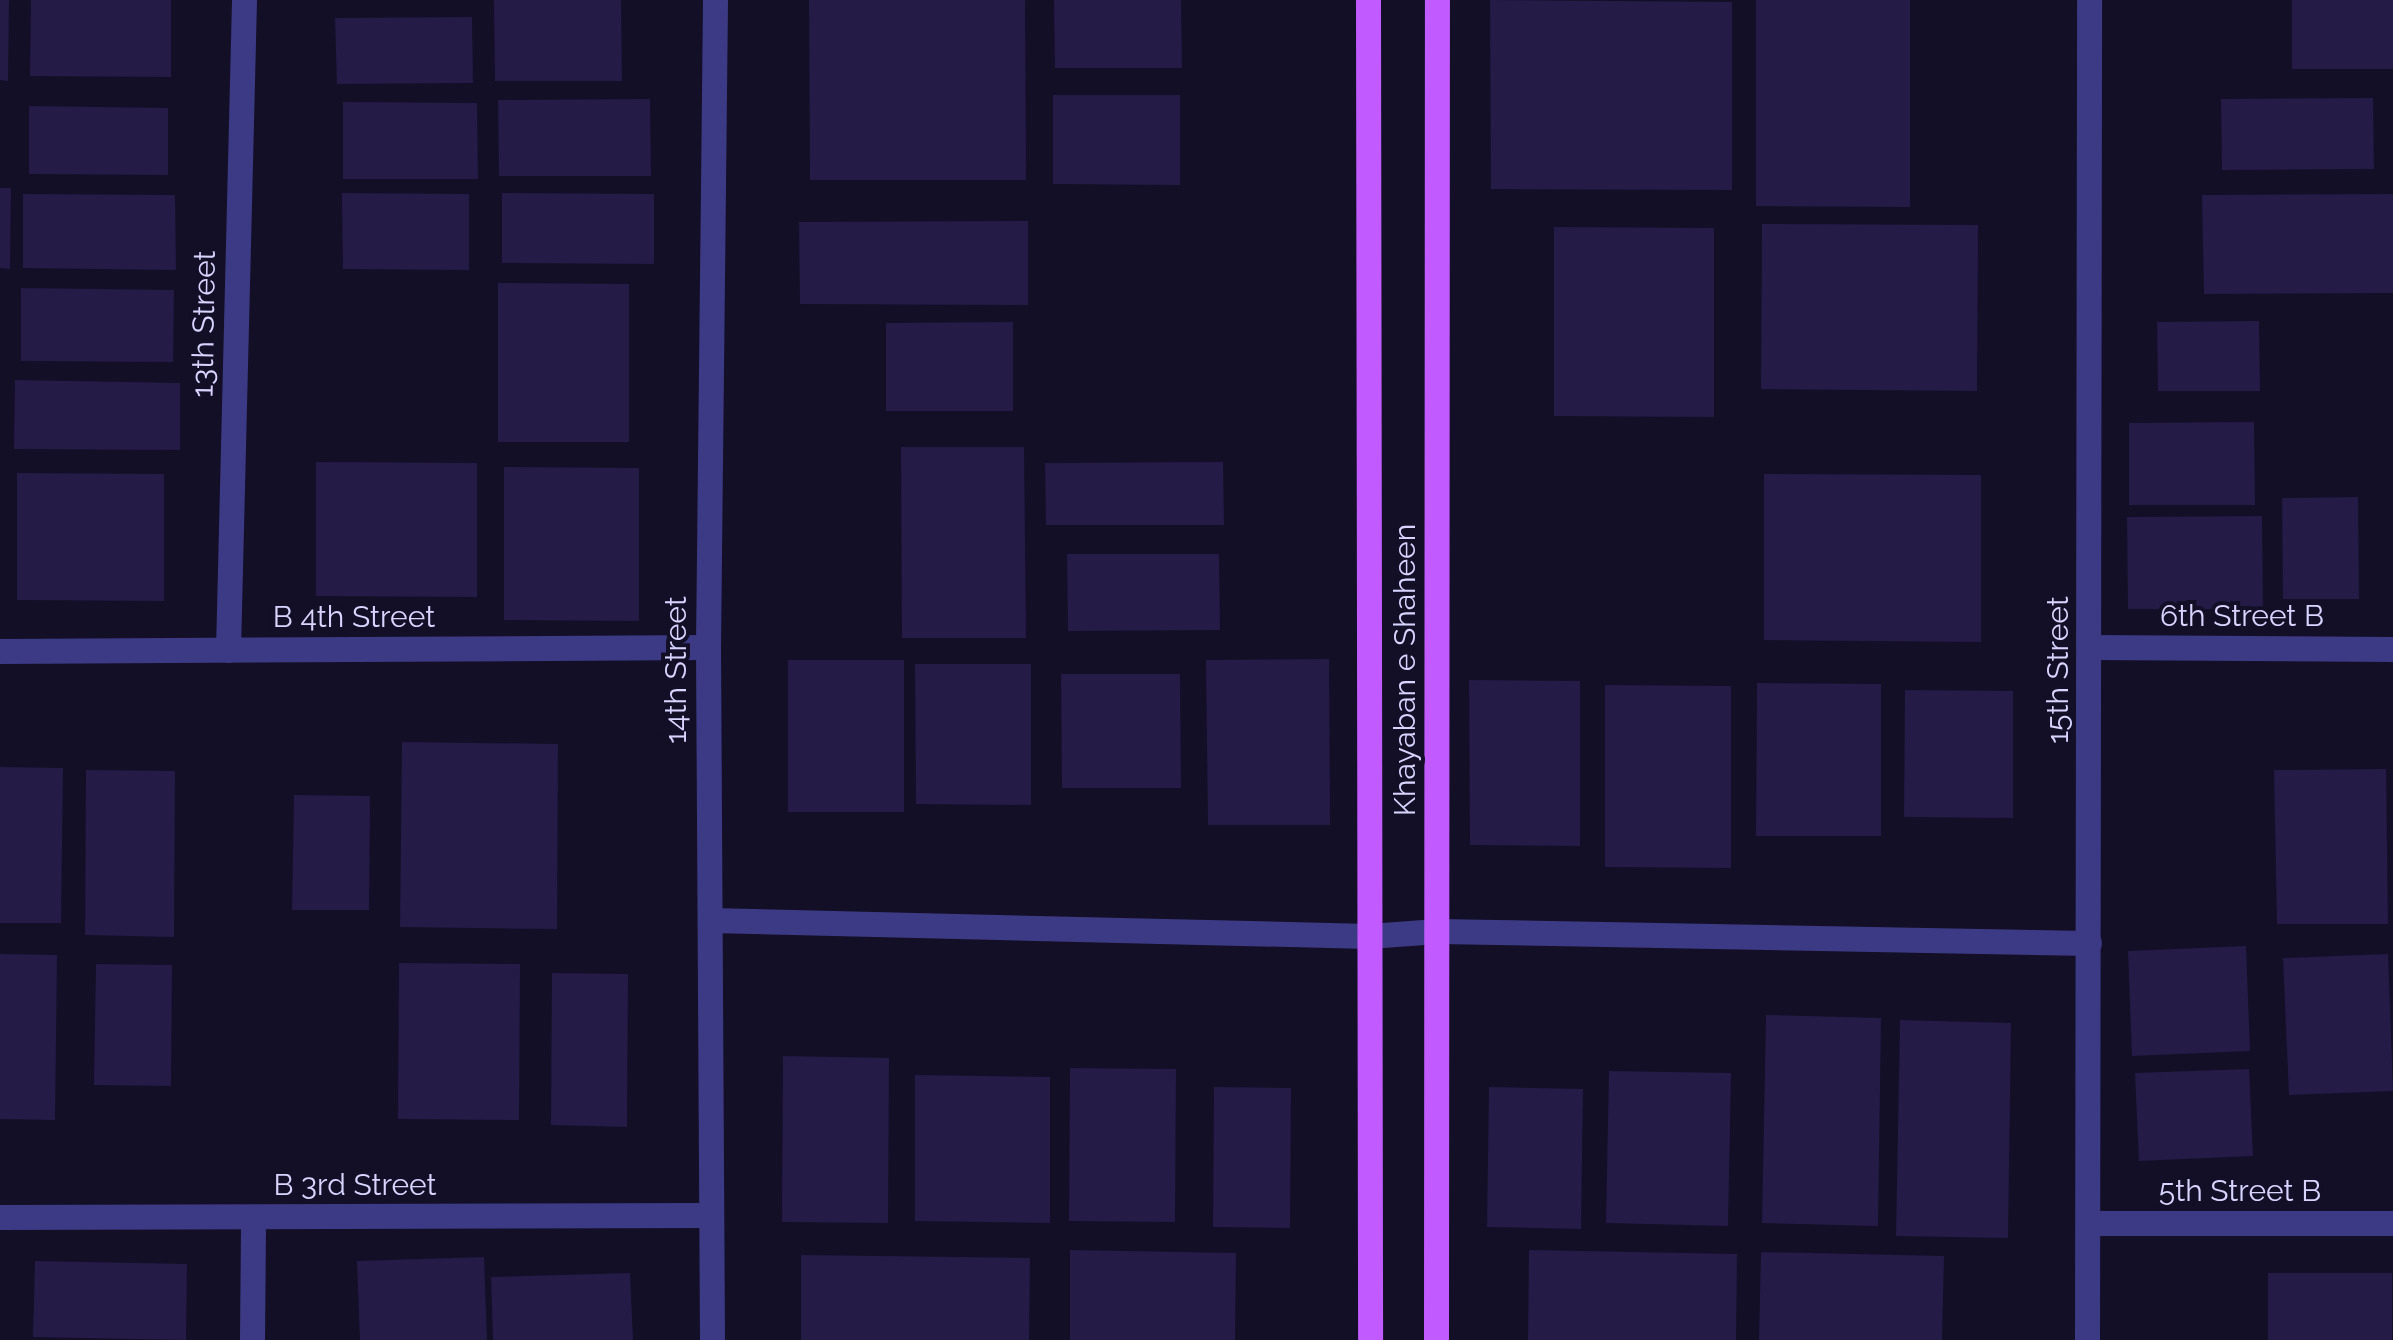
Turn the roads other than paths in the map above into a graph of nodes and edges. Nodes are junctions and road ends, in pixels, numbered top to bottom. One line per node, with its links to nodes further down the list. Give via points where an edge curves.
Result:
1 (244, 0): 9 (street, 13th Street)
2 (715, 0): 7 (street, 14th Street)
3 (1368, 0): 13 (main road, Khayaban e Shaheen)
4 (1437, 0): 12 (main road, Khayaban e Shaheen)
5 (2089, 0): 6 (street, 15th Street)
6 (2091, 647): 8 (street, 6th Street B); 14 (street, 15th Street)
7 (708, 648): 9 (street, B 4th Street); 11 (street, 14th Street)
8 (2393, 649)
9 (228, 650): 10 (street, B 4th Street)
10 (0, 651)
11 (710, 920): 13 (street); 15 (street, 14th Street)
12 (1437, 931): 13 (street); 14 (street); 23 (main road, Khayaban e Shaheen)
13 (1369, 936): 22 (main road, Khayaban e Shaheen)
14 (2089, 943): 18 (street, 15th Street)
15 (711, 1215): 17 (street, B 3rd Street); 21 (street, 14th Street)
16 (0, 1217): 17 (street, B 3rd Street)
17 (253, 1218): 20 (street)
18 (2088, 1223): 19 (street, 5th Street B); 24 (street, 15th Street)
19 (2393, 1223)
20 (252, 1340)
21 (712, 1340)
22 (1370, 1340)
23 (1436, 1340)
24 (2087, 1340)

